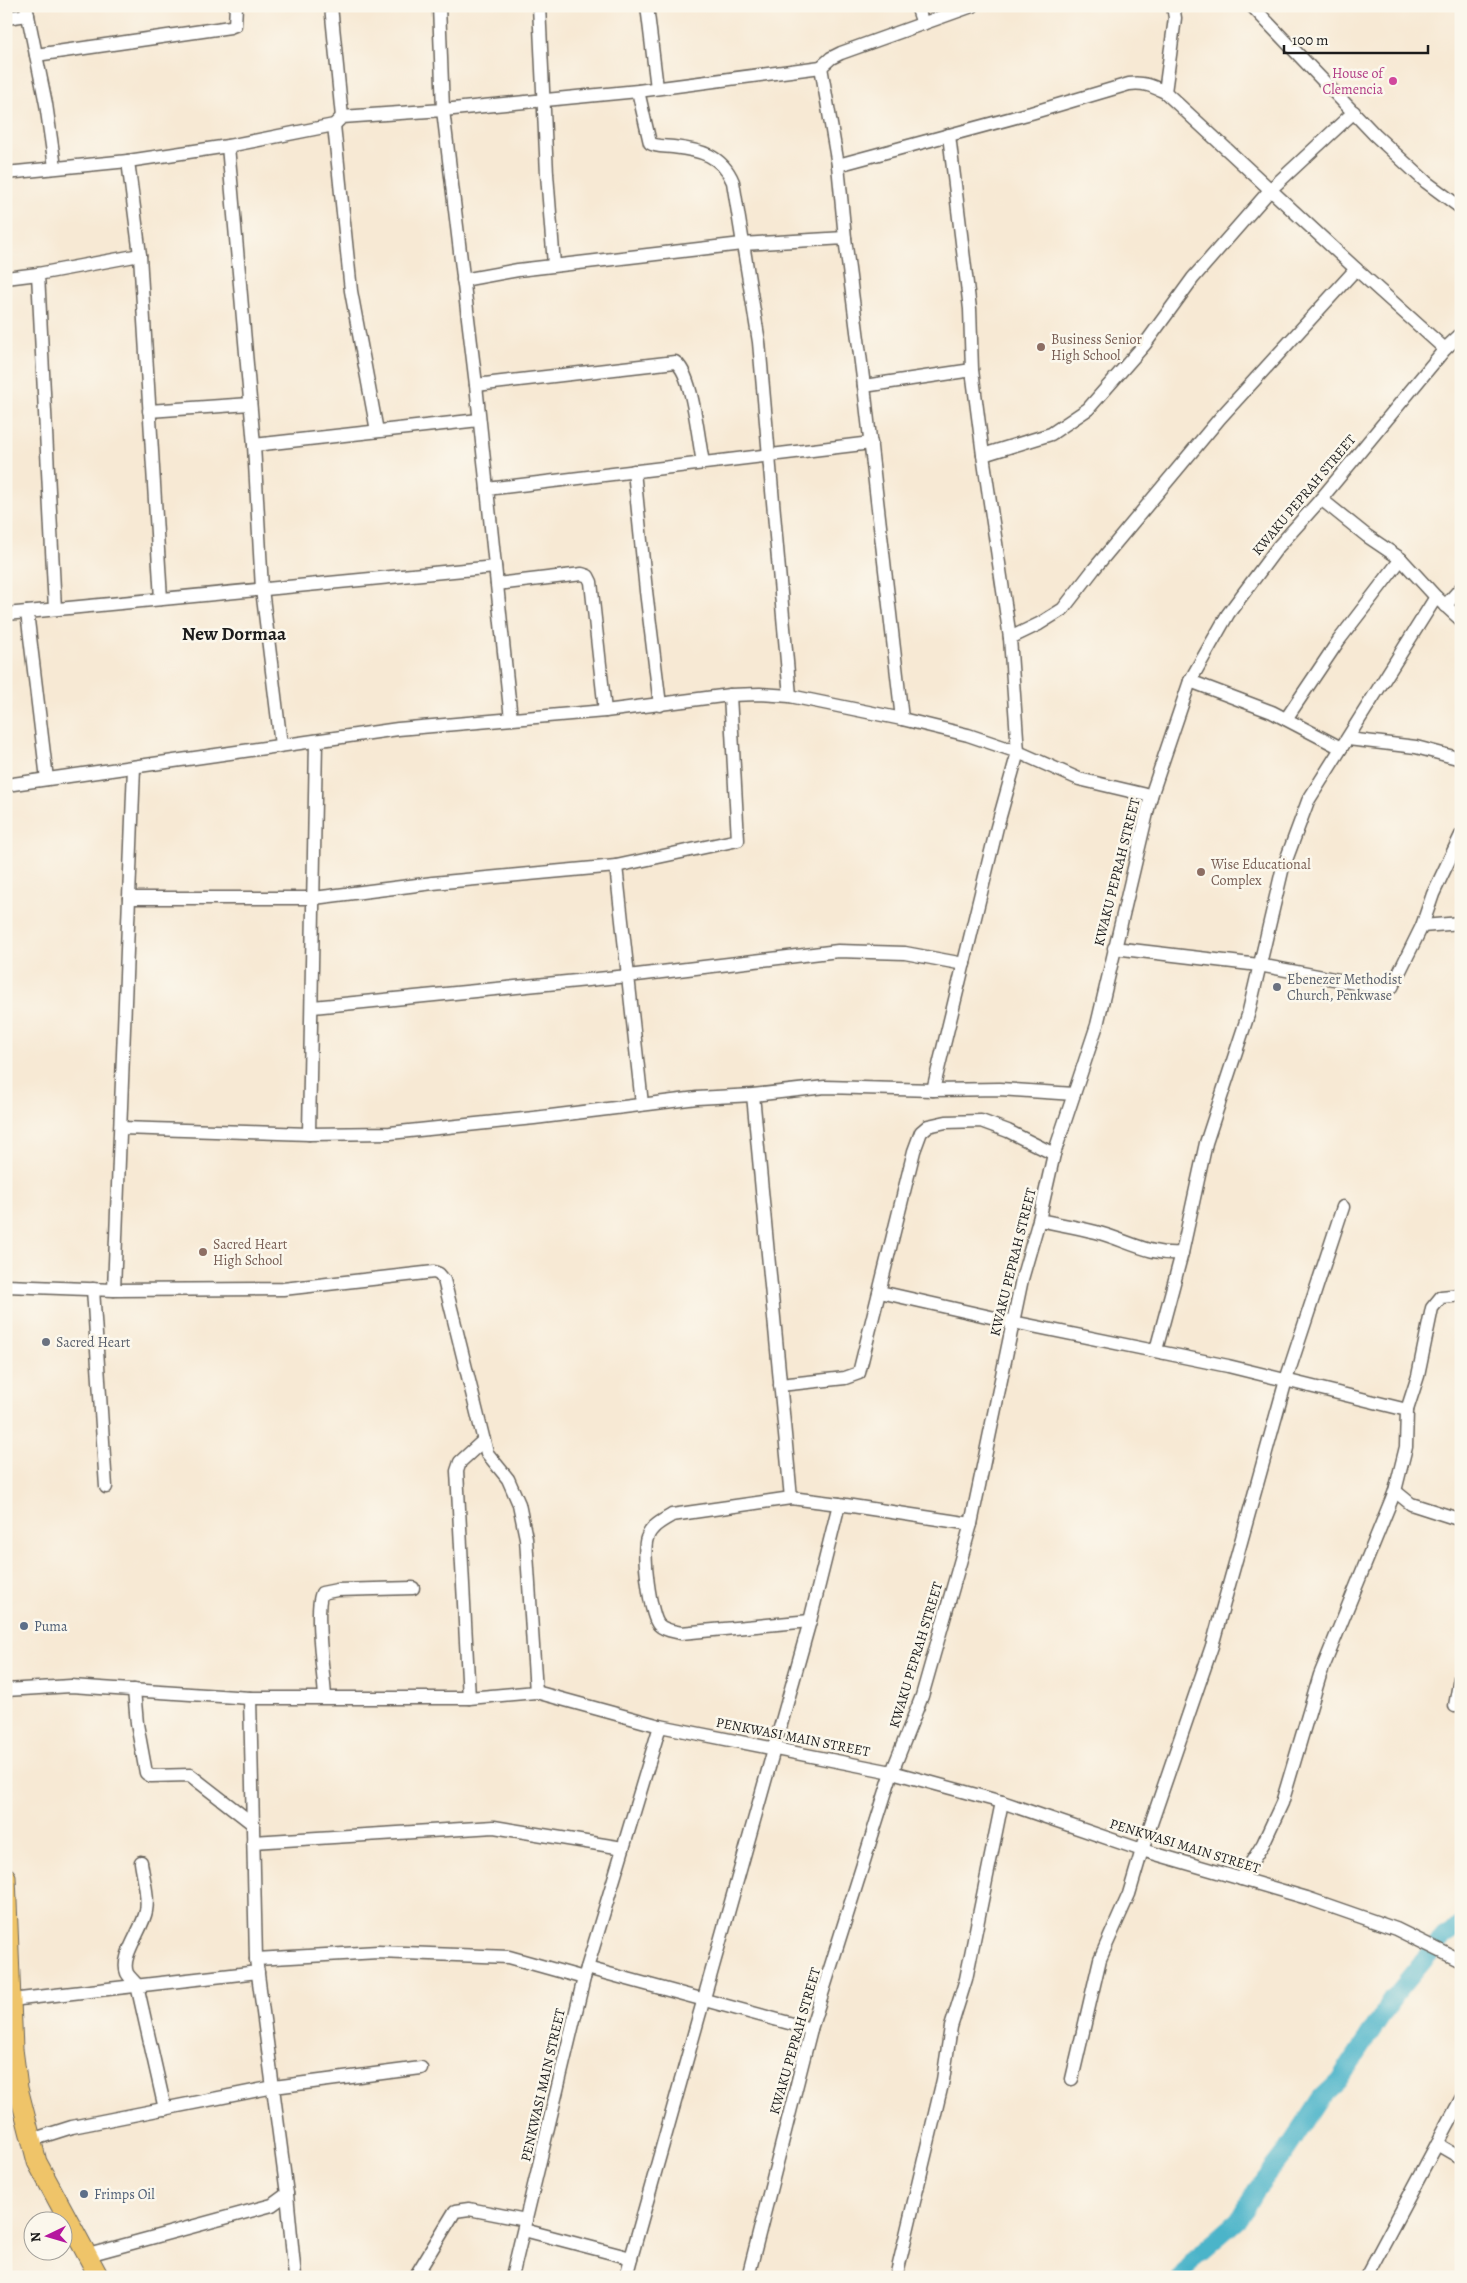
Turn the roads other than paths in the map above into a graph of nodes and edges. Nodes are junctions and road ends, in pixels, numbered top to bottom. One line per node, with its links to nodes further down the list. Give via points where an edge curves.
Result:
1 (236, 6): 13 (street, via 236,25 230,27)
2 (330, 6): 21 (street)
3 (439, 6): 19 (street)
4 (539, 6): 18 (street)
5 (647, 6): 15 (street)
6 (917, 6): 12 (street)
7 (972, 6): 12 (street)
8 (1173, 6): 17 (street, via 1175,18)
9 (1252, 6): 20 (street)
10 (27, 10): 11 (street); 13 (street)
11 (6, 18)
12 (923, 24): 14 (street, via 841,53)
13 (36, 55): 26 (street)
14 (821, 67): 15 (street); 25 (street)
15 (657, 88): 16 (street)
16 (638, 91): 18 (street); 31 (street, via 650,143 701,151 730,174)
17 (1165, 92): 22 (street, via 1141,82 1129,84); 28 (street)
18 (545, 98): 19 (street); 33 (street)
19 (443, 110): 21 (street); 37 (street)
20 (1354, 112): 28 (street); 29 (street, via 1426,182)
21 (338, 121): 23 (street); 46 (street, via 351,291)
22 (949, 134): 25 (street); 40 (street, via 970,309)
23 (228, 146): 24 (street); 43 (street)
24 (128, 161): 26 (street); 32 (street)
25 (838, 165): 30 (street)
26 (55, 168): 27 (street)
27 (6, 173)
28 (1272, 189): 34 (street); 50 (street, via 1193,278 1145,344 1088,409 1051,434)
29 (1461, 208)
30 (844, 238): 31 (street); 42 (street)
31 (742, 244): 33 (street); 49 (street, via 759,342)
32 (140, 255): 35 (street); 44 (street)
33 (554, 265): 37 (street)
34 (1356, 269): 39 (street); 66 (street, via 1220,418 1064,609)
35 (38, 274): 36 (street); 62 (street)
36 (6, 278)
37 (463, 280): 41 (street)
38 (1461, 334): 39 (street, KWAKU PEPRAH STREET)
39 (1445, 349): 54 (street, KWAKU PEPRAH STREET)
40 (972, 370): 42 (street); 50 (street)
41 (476, 385): 45 (street); 51 (street, via 675,362 680,365 688,382)
42 (864, 386): 47 (street)
43 (250, 404): 44 (street); 48 (street)
44 (150, 411): 60 (street)
45 (479, 420): 46 (street); 53 (street)
46 (378, 431): 48 (street)
47 (871, 443): 49 (street); 72 (street)
48 (254, 445): 59 (street)
49 (768, 455): 51 (street); 69 (street)
50 (983, 456): 66 (street)
51 (702, 462): 52 (street)
52 (634, 471): 53 (street); 70 (street)
53 (487, 489): 56 (street)
54 (1321, 499): 55 (street); 67 (street, KWAKU PEPRAH STREET, via 1278,547 1228,614)
55 (1401, 559): 61 (street); 73 (street, via 1339,640)
56 (495, 567): 57 (street); 59 (street)
57 (497, 584): 71 (street, via 582,574 588,576); 74 (street)
58 (1461, 588): 61 (street)
59 (262, 590): 60 (street); 77 (street)
60 (161, 599): 62 (street)
61 (1441, 602): 65 (street); 76 (street)
62 (55, 609): 63 (street)
63 (27, 612): 64 (street); 81 (street)
64 (6, 614)
65 (1461, 620)
66 (1010, 638): 78 (street)
67 (1190, 681): 73 (street); 83 (street, KWAKU PEPRAH STREET)
68 (730, 695): 69 (street); 70 (street); 85 (street, via 738,840)
69 (790, 696): 72 (street)
70 (660, 705): 71 (street)
71 (605, 711): 74 (street)
72 (902, 718): 78 (street)
73 (1286, 719): 76 (street)
74 (511, 720): 75 (street, via 398,729)
75 (316, 741): 77 (street); 87 (street)
76 (1345, 743): 79 (street, via 1416,747); 92 (street, via 1308,801 1282,871)
77 (281, 745): 80 (street)
78 (1018, 752): 83 (street, via 1079,779); 91 (street)
79 (1461, 758)
80 (134, 767): 81 (street); 86 (street)
81 (47, 779): 82 (street)
82 (6, 785)
83 (1151, 796): 90 (street, KWAKU PEPRAH STREET)
84 (1461, 835): 89 (street)
85 (616, 866): 87 (street); 93 (street)
86 (129, 898): 87 (street); 99 (street)
87 (314, 898): 94 (street)
88 (1461, 923): 89 (street)
89 (1422, 926): 92 (street, via 1392,987 1387,990)
90 (1114, 948): 92 (street); 96 (street, KWAKU PEPRAH STREET, via 1097,1025)
91 (964, 964): 93 (street, via 905,953 838,951); 95 (street)
92 (1259, 965): 104 (street, via 1248,1015 1206,1143)
93 (628, 976): 94 (street); 98 (street)
94 (313, 1007): 100 (street)
95 (933, 1090): 96 (street); 97 (street, via 825,1087)
96 (1074, 1094): 101 (street, KWAKU PEPRAH STREET)
97 (753, 1095): 98 (street); 113 (street)
98 (642, 1104): 100 (street, via 390,1133)
99 (121, 1128): 100 (street); 107 (street)
100 (309, 1134)
101 (1054, 1154): 103 (street, KWAKU PEPRAH STREET); 108 (street, via 982,1121 928,1126 914,1151)
102 (1343, 1207): 112 (street)
103 (1039, 1220): 104 (street, via 1096,1232 1145,1250); 110 (street, KWAKU PEPRAH STREET)
104 (1182, 1253): 111 (street)
105 (6, 1286): 106 (street)
106 (93, 1289): 107 (street); 116 (street)
107 (114, 1290): 115 (street, via 283,1289 439,1274 444,1280)
108 (880, 1292): 110 (street); 113 (street, via 859,1372 845,1378)
109 (1461, 1295): 114 (street, via 1440,1297 1432,1308 1418,1376)
110 (1013, 1322): 111 (street); 121 (street, KWAKU PEPRAH STREET)
111 (1156, 1350): 112 (street)
112 (1286, 1380): 114 (street); 139 (street, via 1212,1646)
113 (780, 1385): 118 (street)
114 (1407, 1410): 117 (street, via 1406,1447)
115 (484, 1440): 127 (street, via 487,1453 508,1479 519,1504 524,1530); 130 (street, via 460,1462 456,1471)
116 (106, 1487)
117 (1395, 1491): 120 (street, via 1411,1504); 142 (street, via 1320,1675 1282,1803 1263,1844)
118 (791, 1498): 119 (street); 123 (street, via 672,1515 656,1524 646,1538 650,1594 660,1626 681,1633)
119 (839, 1504): 121 (street); 123 (street)
120 (1461, 1520)
121 (971, 1524): 134 (street, KWAKU PEPRAH STREET, via 922,1696)
122 (413, 1588): 128 (street, via 322,1593 319,1600)
123 (810, 1622): 133 (street)
124 (1461, 1672): 131 (street)
125 (6, 1690): 126 (street, via 71,1686)
126 (134, 1690): 129 (street); 136 (street, via 146,1773 151,1776 190,1775)
127 (536, 1692): 130 (street); 132 (street)
128 (326, 1697): 129 (street); 130 (street)
129 (250, 1698): 136 (street)
130 (469, 1698)
131 (1454, 1706)
132 (660, 1726): 133 (street, PENKWASI MAIN STREET); 138 (street, PENKWASI MAIN STREET)
133 (773, 1749): 134 (street, PENKWASI MAIN STREET); 149 (street)
134 (892, 1772): 135 (street, PENKWASI MAIN STREET); 150 (street, KWAKU PEPRAH STREET)
135 (1002, 1802): 139 (street, PENKWASI MAIN STREET); 169 (street, via 966,1979 951,2028 943,2080)
136 (253, 1824): 137 (street)
137 (254, 1842): 138 (street, via 494,1827); 143 (street)
138 (623, 1848): 146 (street, PENKWASI MAIN STREET)
139 (1142, 1850): 142 (street, PENKWASI MAIN STREET); 152 (street, via 1129,1894 1100,1959)
140 (141, 1862): 147 (street, via 147,1897 145,1918 126,1963 127,1973)
141 (6, 1877): 148 (highway)
142 (1241, 1879): 144 (street, PENKWASI MAIN STREET, via 1396,1929)
143 (256, 1958): 145 (street); 146 (street, via 378,1952 509,1957)
144 (1461, 1961)
145 (258, 1972): 147 (street); 153 (street)
146 (585, 1973): 149 (street); 160 (street, PENKWASI MAIN STREET)
147 (137, 1985): 148 (street); 155 (street)
148 (10, 2000): 156 (highway, via 18,2088)
149 (704, 2000): 150 (street); 162 (street)
150 (811, 2029): 168 (street, KWAKU PEPRAH STREET)
151 (421, 2068): 153 (street)
152 (1072, 2079)
153 (274, 2087): 155 (street); 159 (street)
154 (1461, 2099): 157 (street)
155 (165, 2110): 156 (street, via 72,2127)
156 (31, 2140): 161 (highway, via 37,2162)
157 (1437, 2144): 158 (street); 170 (street)
158 (1461, 2158)
159 (287, 2194): 161 (street, via 272,2205); 164 (street)
160 (525, 2225): 162 (street); 165 (street, via 469,2209 456,2211); 166 (street, PENKWASI MAIN STREET)
161 (88, 2255): 163 (highway)
162 (631, 2258): 167 (street)
163 (99, 2277)
164 (295, 2277)
165 (414, 2277)
166 (512, 2277)
167 (626, 2277)
168 (748, 2277)
169 (896, 2277)
170 (1366, 2277)

